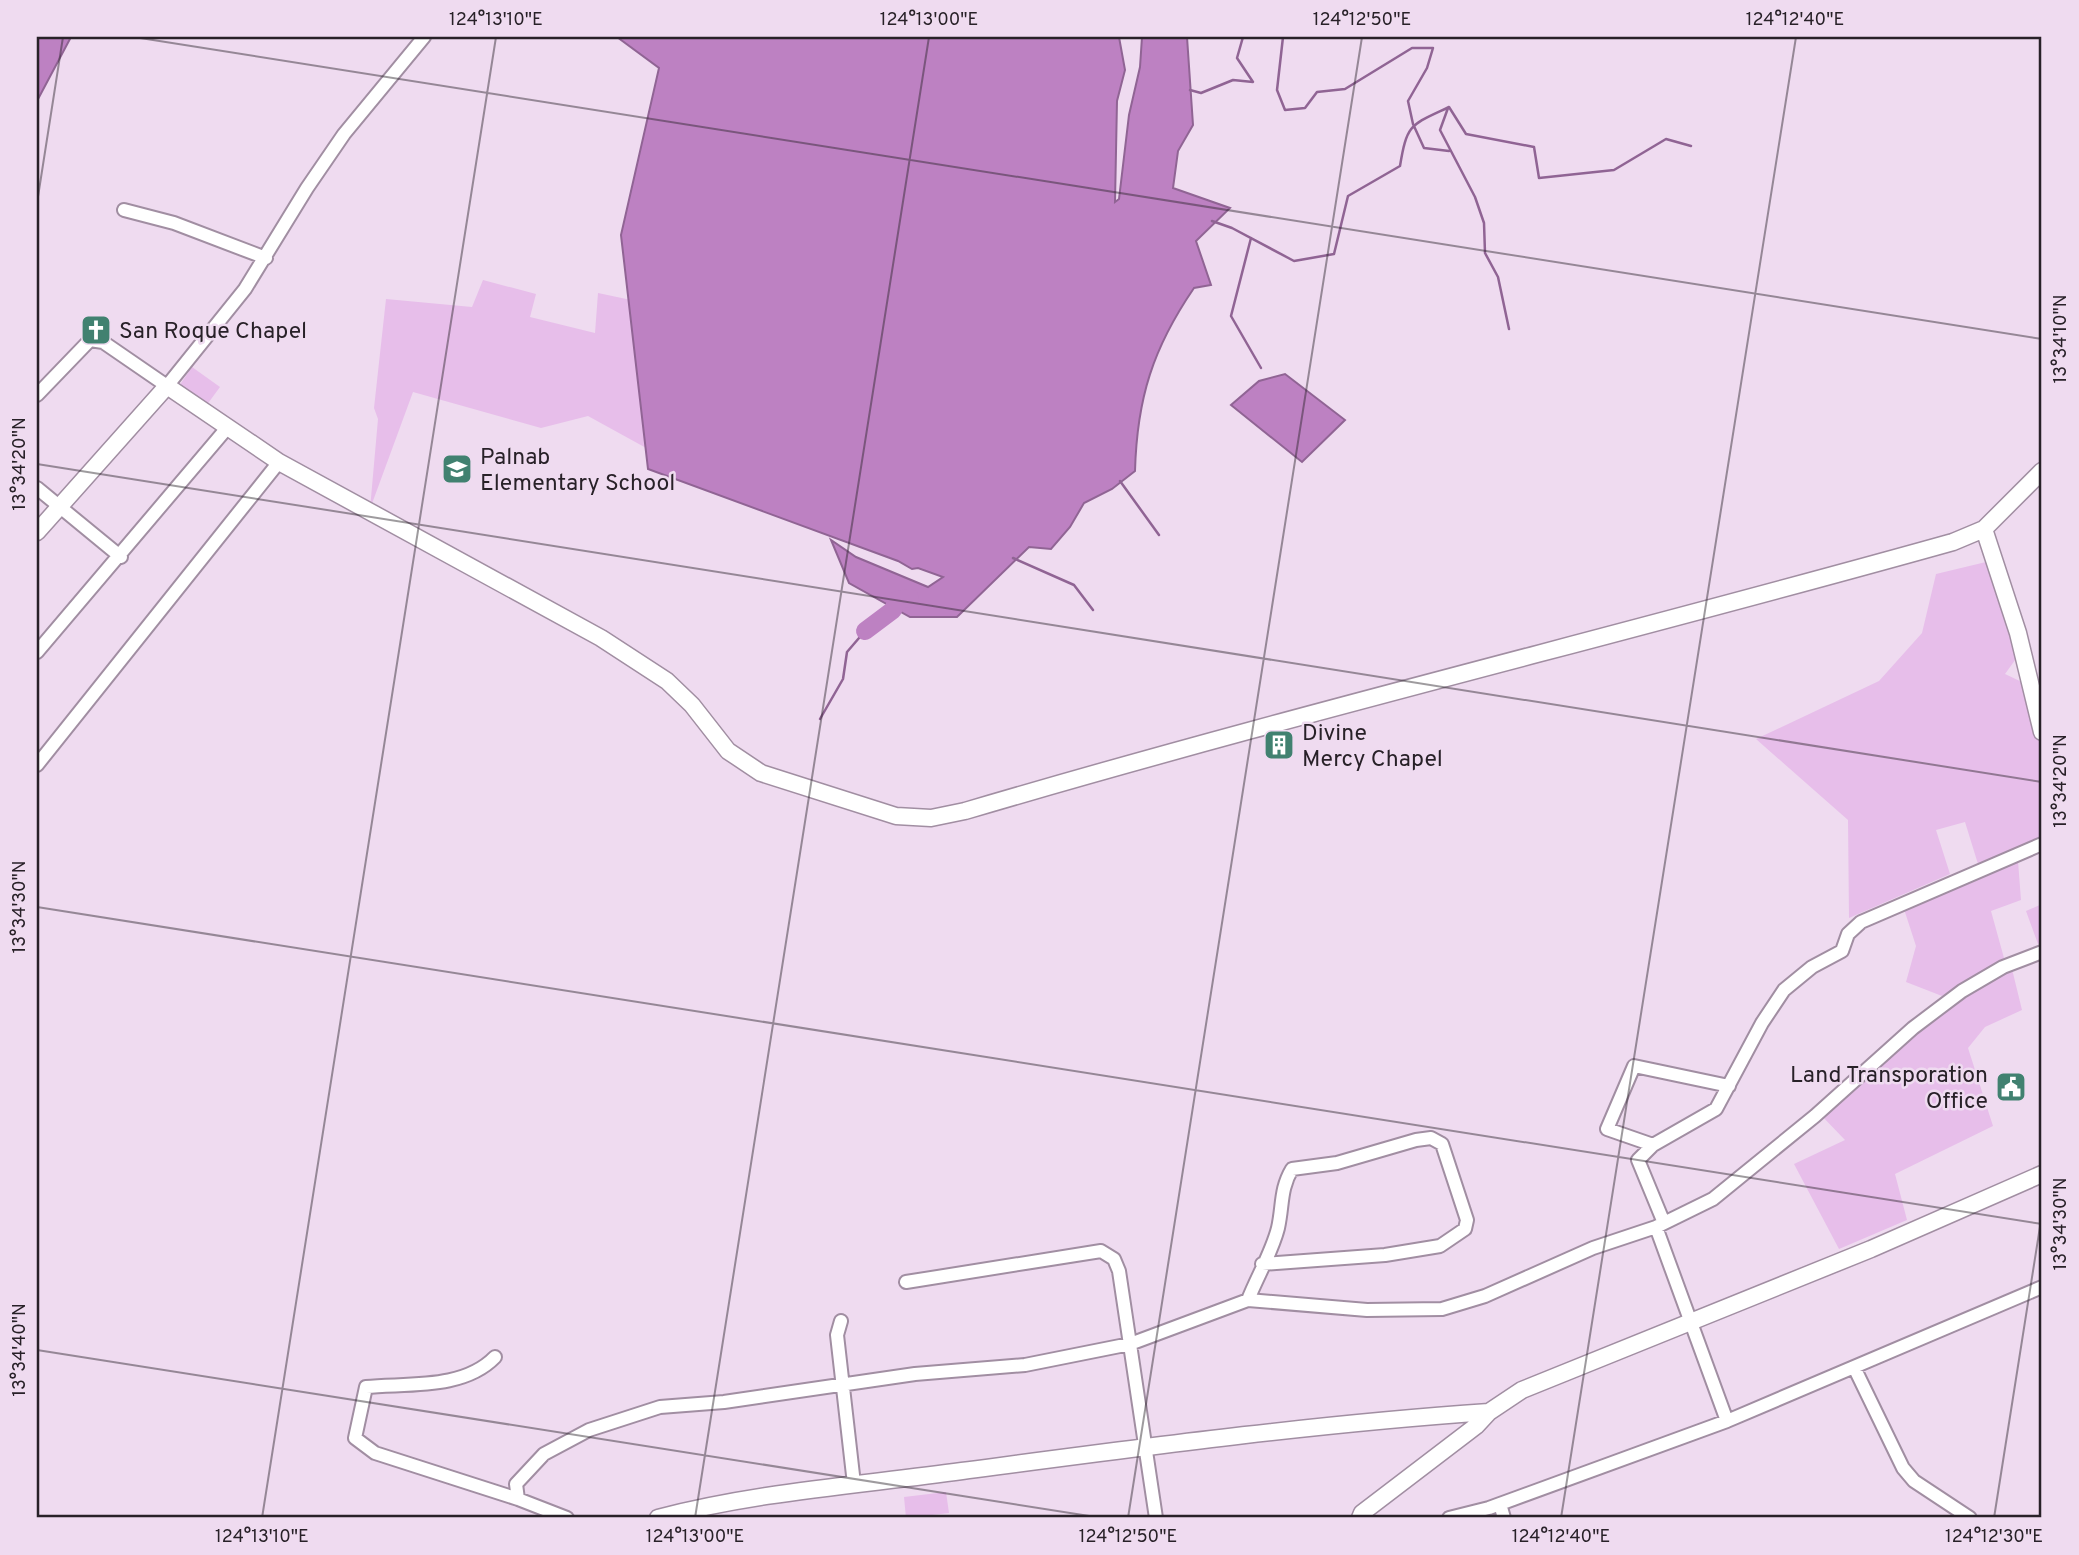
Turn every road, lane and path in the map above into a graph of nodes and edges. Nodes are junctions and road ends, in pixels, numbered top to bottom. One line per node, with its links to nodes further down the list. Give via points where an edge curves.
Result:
1 (424, 37): 3 (street, via 344,134)
2 (124, 210): 3 (street, via 174,223)
3 (266, 258): 4 (street)
4 (167, 386): 5 (street, via 103,342 90,340); 6 (street); 10 (street)
5 (37, 395)
6 (227, 428): 7 (street); 13 (street)
7 (279, 462): 11 (street, via 601,638 667,681 728,751 761,773 896,816 931,818 1187,745 1744,600 1953,542); 16 (street)
8 (2042, 471): 11 (street)
9 (37, 488): 10 (street)
10 (58, 508): 12 (street); 13 (street)
11 (1984, 529): 15 (street, via 2018,633)
12 (37, 532)
13 (121, 557): 14 (street)
14 (37, 652)
15 (2042, 732)
16 (37, 765)
17 (2042, 844): 19 (street, via 1861,922 1848,934 1842,951 1784,990)
18 (2042, 952): 22 (street, via 1962,990 1713,1199)
19 (1729, 1086): 20 (street, via 1716,1109); 20 (street, via 1634,1066 1606,1129)
20 (1653, 1145): 22 (street, via 1639,1160)
21 (2042, 1174): 28 (street)
22 (1660, 1225): 26 (street, via 1442,1309 1367,1310); 28 (street)
23 (1262, 1264): 23 (street, via 1440,1246 1465,1229 1467,1220 1442,1144 1431,1138 1416,1140 1337,1163 1292,1169 1284,1182 1278,1228); 26 (street)
24 (906, 1282): 29 (street, via 1101,1251 1114,1259 1118,1270)
25 (2042, 1287): 31 (street)
26 (1248, 1300): 29 (street)
27 (841, 1321): 32 (street, via 836,1335)
28 (1692, 1322): 33 (street, via 1549,1377); 34 (street)
29 (1130, 1344): 32 (street, via 1025,1364); 35 (street)
30 (495, 1357): 37 (street, via 438,1384 366,1387 355,1438 375,1452)
31 (1854, 1367): 34 (street); 45 (street, via 1903,1468 1914,1481)
32 (845, 1384): 36 (street); 37 (street, via 724,1402 660,1406 589,1430 544,1454 516,1484)
33 (1489, 1412): 35 (street, via 1385,1419); 42 (street)
34 (1727, 1421): 38 (street)
35 (1146, 1447): 36 (street); 41 (street)
36 (854, 1484): 40 (street)
37 (518, 1499): 39 (street)
38 (1500, 1504): 43 (street); 44 (street)
39 (567, 1518)
40 (658, 1518)
41 (1156, 1518)
42 (1360, 1518)
43 (1449, 1518)
44 (1504, 1518)
45 (1970, 1518)

